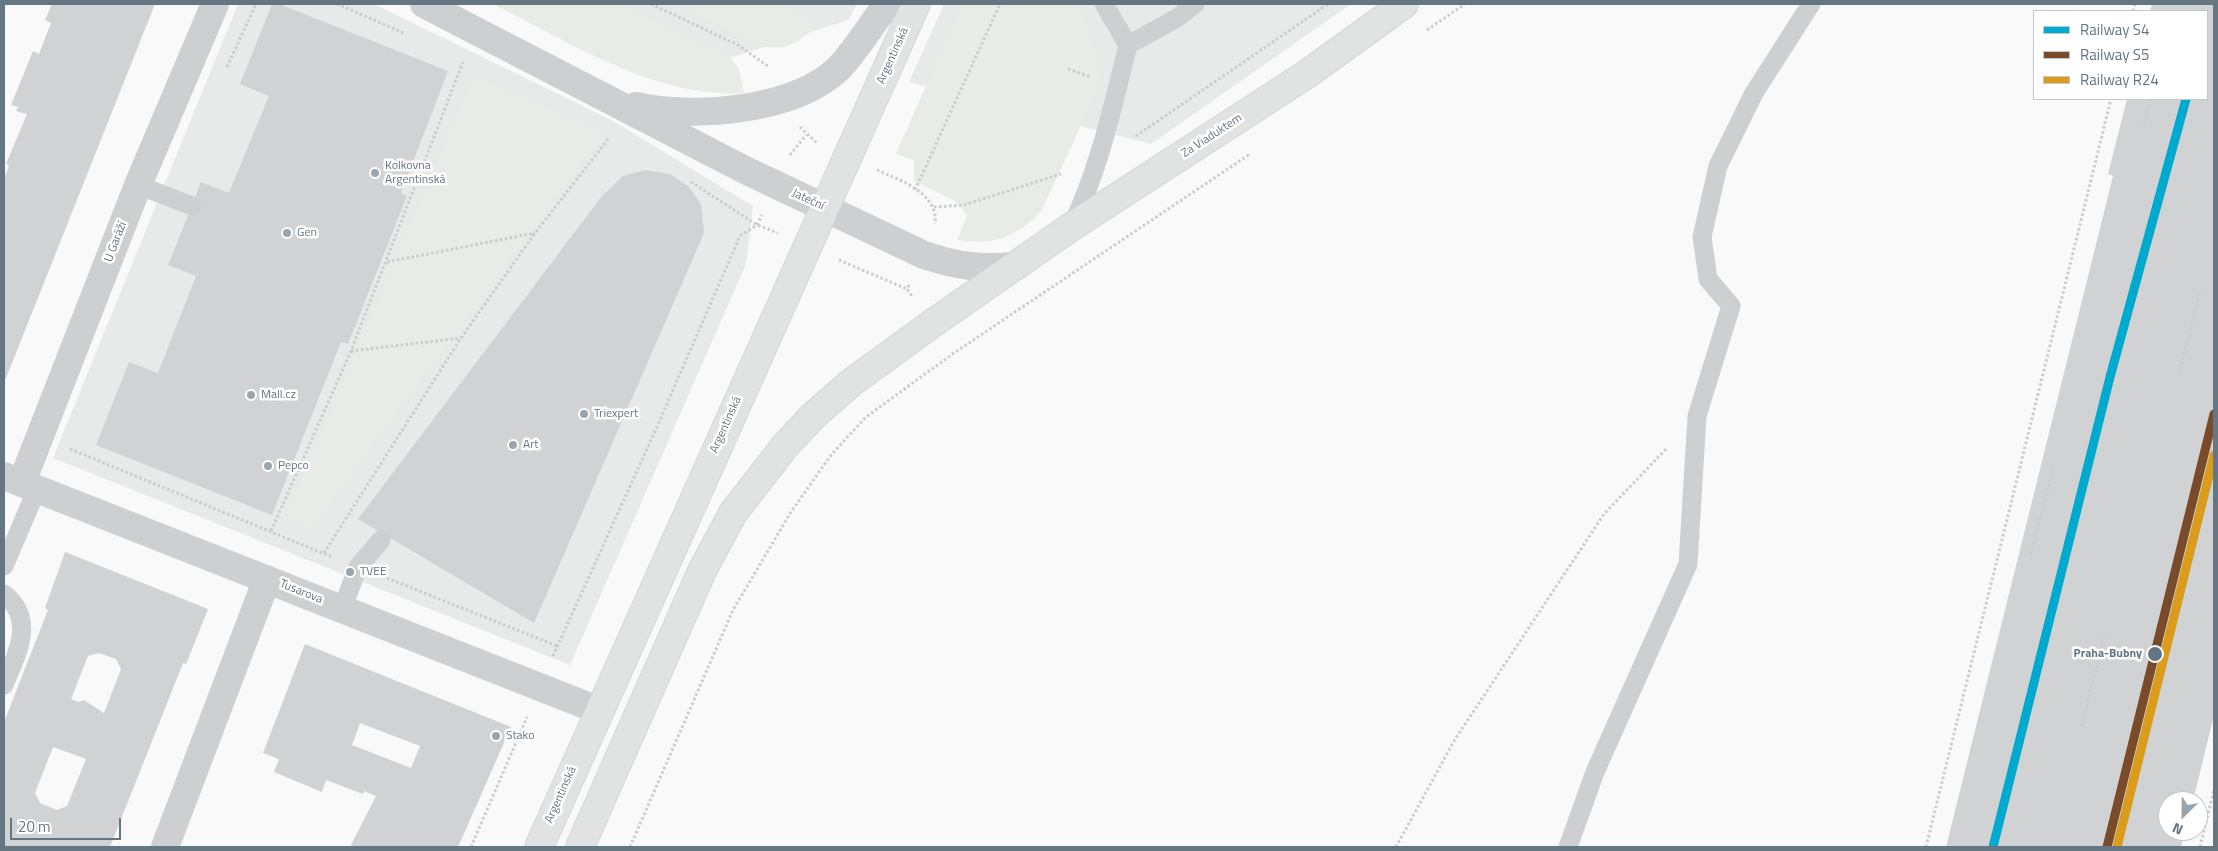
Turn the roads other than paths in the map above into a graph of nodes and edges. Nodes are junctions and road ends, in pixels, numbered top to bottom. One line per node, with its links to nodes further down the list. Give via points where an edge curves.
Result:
1 (215, 4): 12 (street, U Garáží)
2 (424, 4): 11 (street, Jateční)
3 (887, 4): 11 (street, Jateční, via 838,69 805,90 762,105 703,112 671,111)
4 (916, 4): 14 (main road, Argentinská)
5 (1104, 4): 10 (lane)
6 (1196, 4): 9 (lane)
7 (1404, 4): 15 (main road, Za Viaduktem, via 1306,74)
8 (1811, 4): 28 (lane, via 1754,93 1718,166 1702,237 1708,279 1731,306 1697,416 1688,564 1595,772)
9 (1180, 11): 10 (lane)
10 (1128, 45): 15 (lane, via 1101,156)
11 (608, 98): 14 (street, Jateční, via 745,170)
12 (138, 185): 13 (lane); 17 (street, U Garáží)
13 (192, 206)
14 (824, 207): 16 (street, Jateční, via 952,265 995,268); 24 (main road, Argentinská)
15 (1071, 227): 16 (main road, Za Viaduktem)
16 (1018, 265): 27 (main road, via 852,382 812,416 755,483 733,513 702,571)
17 (21, 482): 19 (lane); 20 (street, Tusarova)
18 (381, 540): 22 (lane, via 358,567)
19 (4, 566)
20 (267, 579): 22 (street, Tusarova); 25 (street)
21 (4, 594): 23 (lane, via 20,616 23,637)
22 (342, 608): 24 (street, Tusarova)
23 (4, 685)
24 (598, 710): 26 (main road, Argentinská)
25 (165, 847)
26 (539, 847)
27 (580, 847)
28 (1568, 847)

